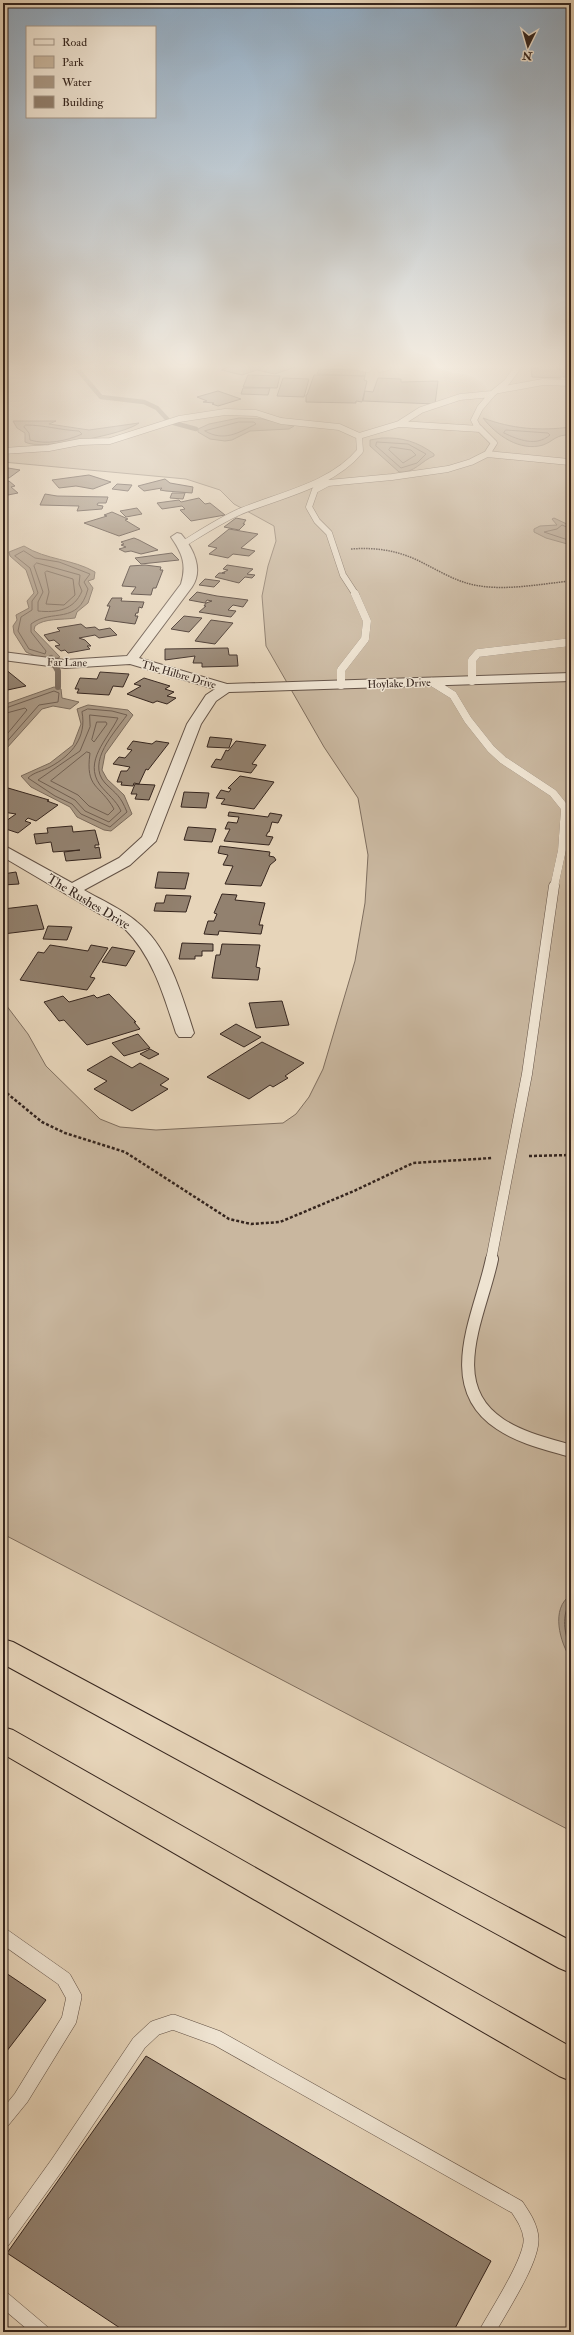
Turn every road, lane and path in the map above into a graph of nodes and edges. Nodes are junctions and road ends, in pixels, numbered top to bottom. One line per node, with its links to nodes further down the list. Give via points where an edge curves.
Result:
1 (330, 473): 3 (lane)
2 (412, 473): 4 (lane, via 337,482 319,487 312,494 310,507 317,521 329,533)
3 (180, 540): 8 (street, The Hilbre Drive, via 192,567 187,584)
4 (335, 550): 5 (path, via 391,550 463,582 484,586); 12 (lane, via 342,576 356,595 367,621 368,631 365,639 341,670)
5 (571, 581)
6 (571, 642): 10 (lane, via 478,653 472,660)
7 (3, 656): 8 (street, Far Lane, via 65,664)
8 (131, 660): 13 (street, The Hilbre Drive)
9 (571, 677): 10 (street, Hoylake Drive)
10 (472, 681): 11 (street, Hoylake Drive)
11 (432, 682): 12 (street, Hoylake Drive); 19 (lane, via 454,695 468,720 491,749 503,760 553,793 566,808 562,850 555,877 531,1049)
12 (341, 686): 13 (street, Hoylake Drive)
13 (226, 688): 15 (street, The Hilbre Drive, via 211,698 194,724 150,838 144,847 134,856)
14 (3, 850): 15 (street, The Rushes Drive)
15 (72, 890): 16 (street, The Rushes Drive, via 131,925 141,934 149,945 174,1000)
16 (185, 1033)
17 (3, 1090): 19 (path, via 42,1122 65,1134 125,1152 229,1219 251,1224 280,1222 413,1163)
18 (571, 1155): 19 (path)
19 (512, 1157): 20 (lane, via 486,1286 470,1350 470,1390 476,1403 508,1429)
20 (571, 1451)
21 (3, 1650): 24 (highway)
22 (3, 1739): 25 (highway)
23 (3, 1936): 26 (lane, via 64,1979 74,1997 69,2020 21,2098)
24 (571, 1958)
25 (571, 2065)
26 (3, 2120)
27 (3, 2240): 30 (lane, via 139,2043 154,2028 173,2022 217,2038 517,2207 526,2223 531,2242)
28 (3, 2299): 29 (lane)
29 (42, 2332)
30 (487, 2332)

